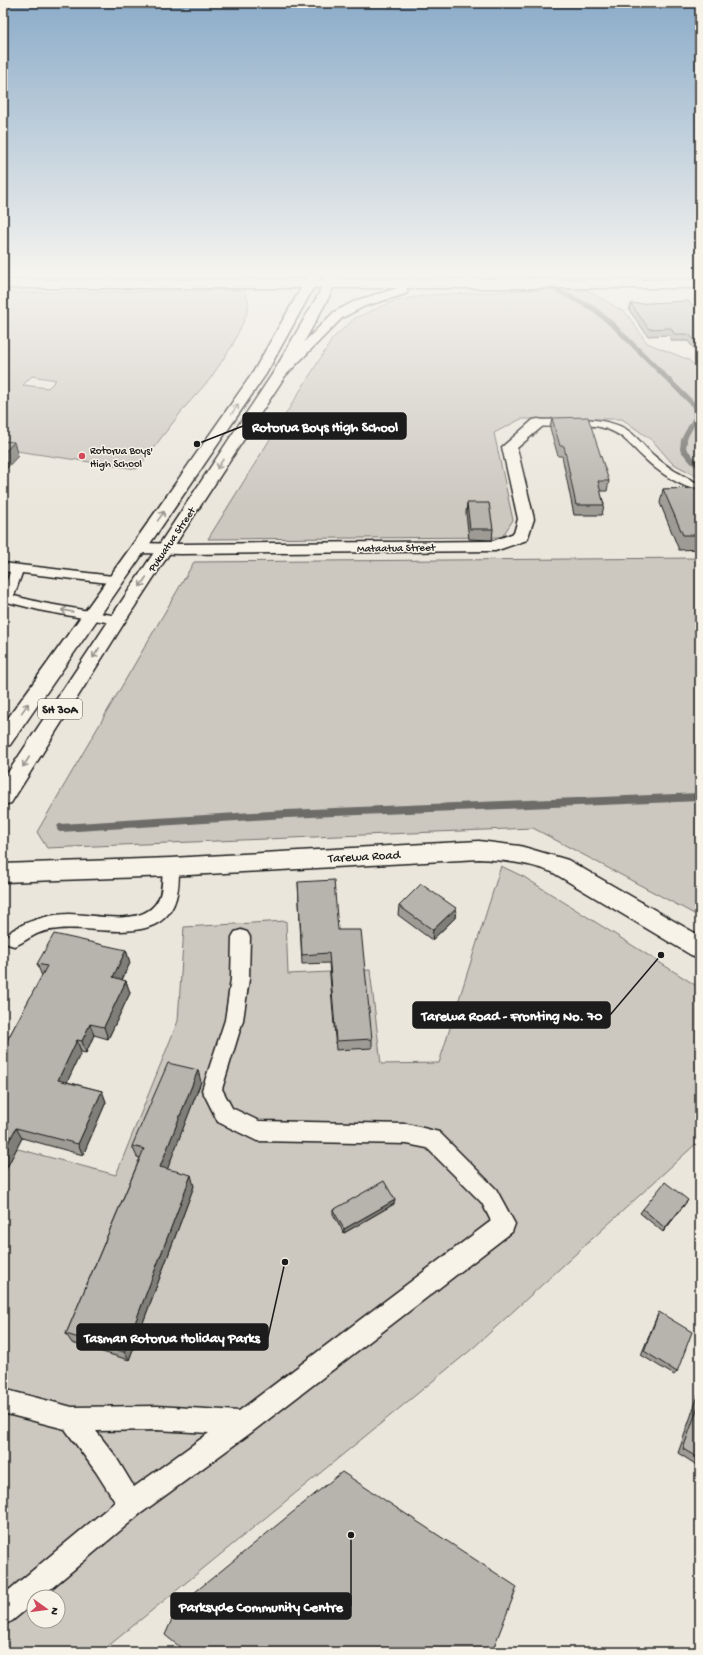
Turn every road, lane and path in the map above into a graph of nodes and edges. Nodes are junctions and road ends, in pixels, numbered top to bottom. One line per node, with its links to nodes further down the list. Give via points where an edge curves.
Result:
1 (271, 353): 7 (main road, Pukuatua Street / SH 30A, one-way to 1)
2 (291, 353): 4 (main road, Pukuatua Street / SH 30A)
3 (299, 353): 4 (main road)
4 (280, 373): 8 (main road, Pukuatua Street / SH 30A, one-way to 8)
5 (538, 423): 6 (lane, via 595,423 615,428 629,436 659,466); 8 (main road, Mataatua Street, via 509,447 526,519 521,536 495,546)
6 (700, 488)
7 (139, 548): 8 (main road, Mataatua Street); 11 (main road, Pukuatua Street / SH 30A)
8 (165, 549): 13 (main road, Pukuatua Street / SH 30A, one-way to 13)
9 (3, 567): 10 (lane)
10 (18, 568): 11 (lane); 12 (lane, one-way to 10, via 7,598)
11 (117, 580): 12 (main road, Pukuatua Street / SH 30A)
12 (91, 616): 13 (lane); 14 (main road, Pukuatua Street / SH 30A, one-way to 12)
13 (117, 620): 15 (main road, Pukuatua Street / SH 30A, one-way to 15)
14 (3, 740)
15 (3, 797)
16 (171, 867): 17 (main road, Tarewa Road); 19 (lane, via 166,902 155,915 145,920 120,924 69,921 45,924 24,931); 20 (main road, Tarewa Road, via 471,850 518,853 560,866)
17 (3, 873)
18 (241, 937): 23 (lane, via 240,979 234,1020 212,1090 225,1115 257,1131 407,1134 432,1139 489,1196 504,1224)
19 (14, 939)
20 (700, 948)
21 (3, 1401): 22 (lane)
22 (72, 1419): 23 (lane, via 157,1418); 24 (lane)
23 (244, 1423): 24 (lane)
24 (131, 1505): 25 (lane)
25 (3, 1612)

